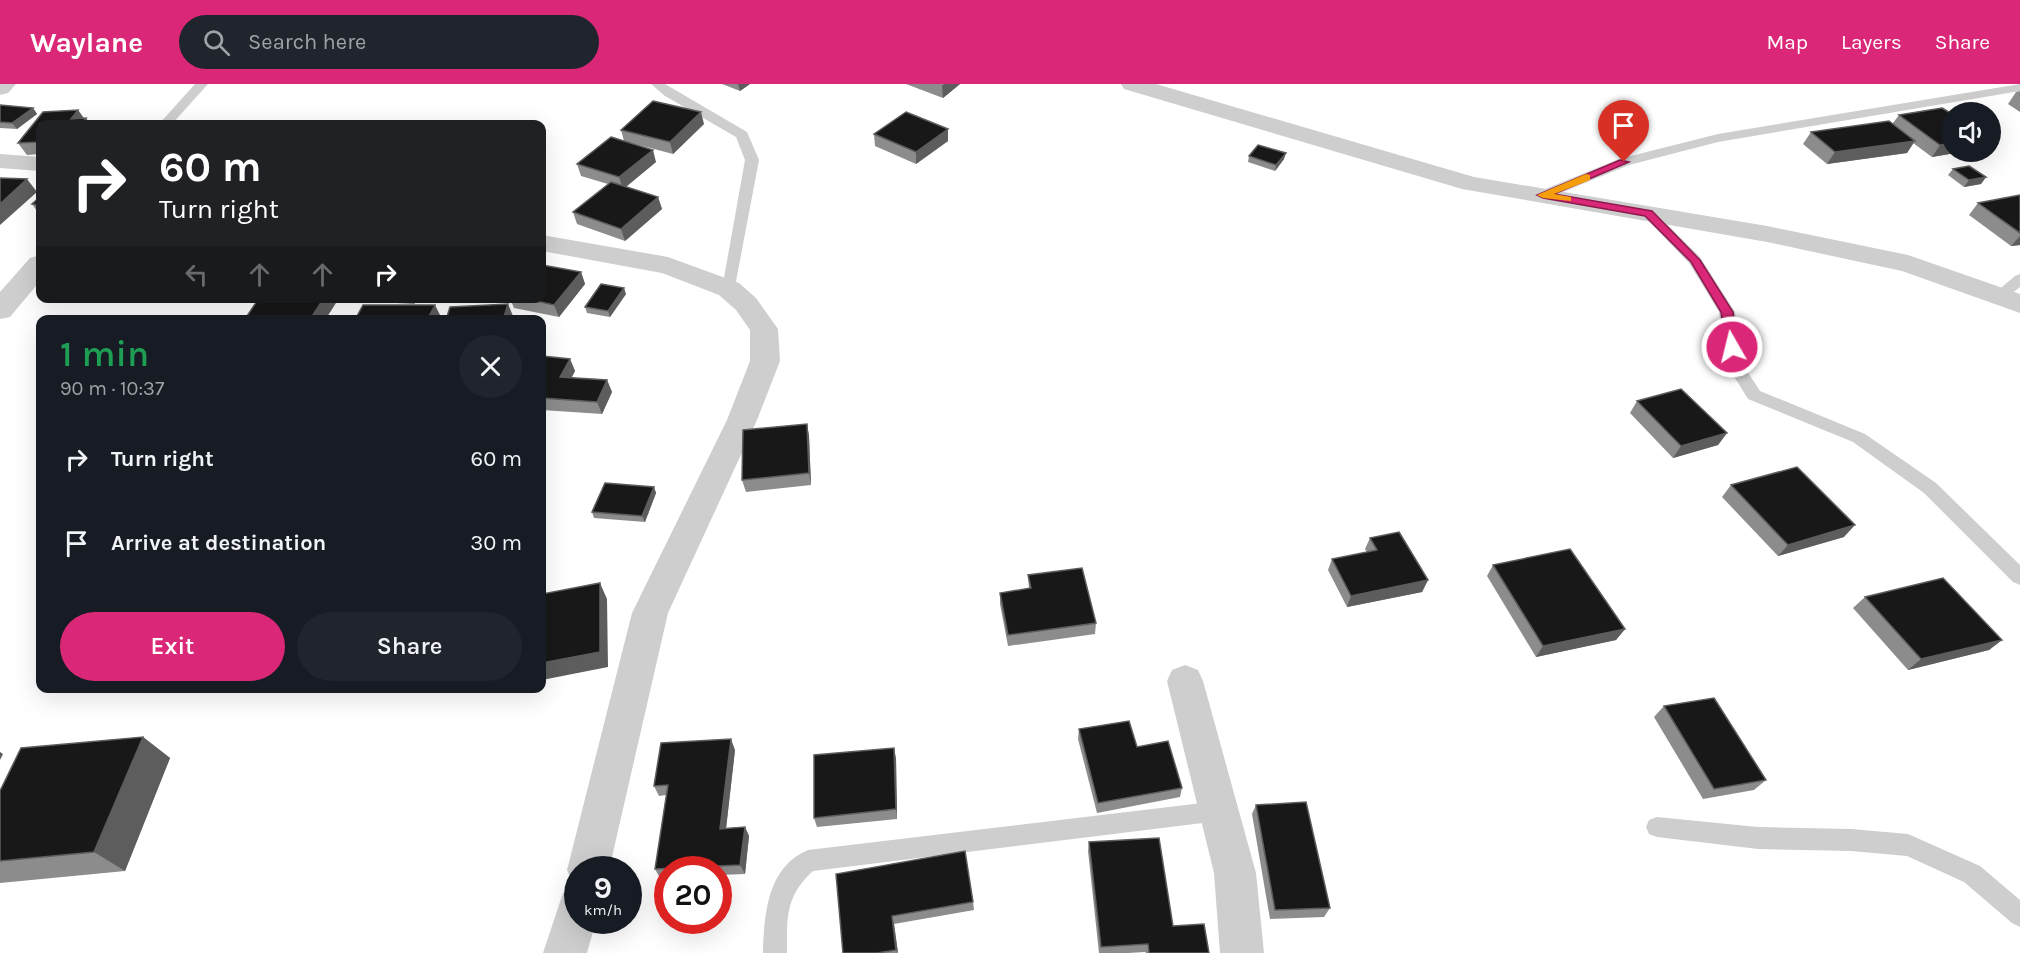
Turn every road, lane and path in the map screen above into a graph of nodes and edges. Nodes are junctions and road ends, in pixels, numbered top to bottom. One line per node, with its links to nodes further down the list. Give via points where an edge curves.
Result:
1 (5, 84): 6 (street)
2 (202, 84): 7 (lane)
3 (657, 84): 15 (lane, via 742,135 752,160)
4 (1132, 84): 10 (street, via 1471,184)
5 (2020, 87): 10 (lane, via 1718,138 1624,162)
6 (0, 88)
7 (169, 120)
8 (0, 161): 9 (street)
9 (36, 164)
10 (1543, 195): 11 (street)
11 (1648, 213): 16 (street, via 1908,264); 18 (lane, via 1695,260 1727,312 1735,365 1754,395 1859,438 1930,488)
12 (546, 244): 15 (street, via 668,266)
13 (36, 269): 17 (street)
14 (2020, 279): 16 (lane)
15 (729, 289): 22 (street, via 764,329 765,361 742,420 650,613)
16 (2010, 299)
17 (0, 310)
18 (2020, 577)
19 (1185, 681): 20 (street)
20 (1219, 811): 26 (lane, via 808,861 792,873 776,904); 27 (street, via 1235,873)
21 (1657, 827): 23 (lane, via 1758,838 1908,845 1972,873)
22 (591, 856)
23 (2020, 915)
24 (570, 934): 25 (street)
25 (565, 953)
26 (775, 953)
27 (1242, 953)

